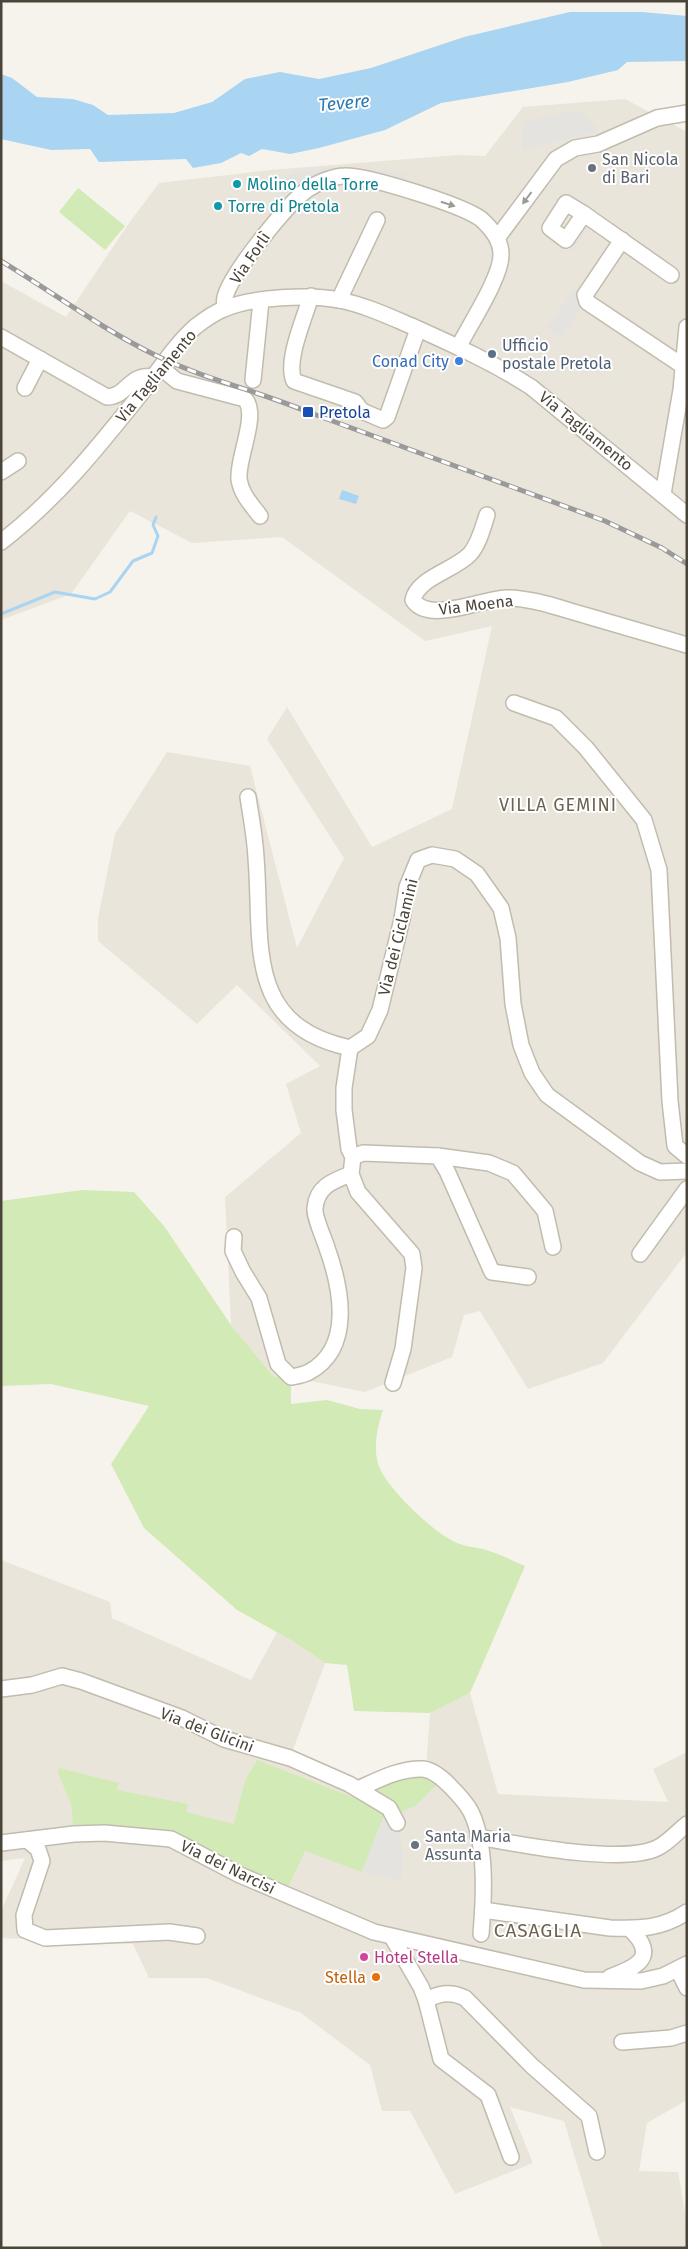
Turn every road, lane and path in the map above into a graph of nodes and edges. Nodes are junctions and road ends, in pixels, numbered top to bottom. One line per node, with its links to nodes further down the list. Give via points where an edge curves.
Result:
1 (687, 113): 4 (street, one-way to 4, via 657,118 598,144 575,148 556,159)
2 (584, 214): 5 (street)
3 (377, 220): 8 (street)
4 (498, 237): 10 (street, Via Forlì, one-way to 4, via 225,297 236,275 269,229 308,189 334,178 368,178 462,209 481,219); 14 (street, via 502,252 500,267)
5 (622, 240): 6 (street); 16 (street, via 585,294 587,302)
6 (671, 274)
7 (311, 296): 8 (street, Via Tagliamento); 9 (street, Via Tagliamento); 12 (street, via 293,355 291,374 294,381 355,402 362,411 383,420 387,417)
8 (340, 300): 12 (street, Via Tagliamento)
9 (261, 301): 10 (street, Via Tagliamento); 18 (street)
10 (224, 308): 17 (street, Via Tagliamento, via 194,328)
11 (687, 327): 16 (street)
12 (418, 329): 14 (street, Via Tagliamento)
13 (1, 337): 15 (street)
14 (458, 346): 22 (street, Via Tagliamento, via 531,387)
15 (40, 359): 17 (street, via 107,397 117,395 136,378); 19 (street)
16 (683, 366): 22 (street)
17 (157, 373): 25 (street, via 245,399 248,403 250,413 239,477 244,494); 26 (street, Via Tagliamento, via 75,476)
18 (253, 380)
19 (25, 388)
20 (18, 461): 21 (street)
21 (1, 472)
22 (663, 494): 24 (street, Via Tagliamento)
23 (487, 515): 27 (street, Via Moena, via 469,555 414,592 413,600 417,607 427,611 460,608 505,598 537,601)
24 (687, 515)
25 (260, 516)
26 (7, 538)
27 (687, 645)
28 (514, 704): 32 (street, via 556,718 586,748 644,820 659,870 675,1146)
29 (248, 797): 30 (street, via 256,858 258,926 264,973 273,999 308,1035)
30 (350, 1048): 33 (street, via 344,1110); 34 (street, Via dei Ciclamini, via 368,1036 380,1010 407,886 418,860 432,855 455,859 477,874 501,908 508,938 513,1004 521,1045 532,1073 547,1095 640,1163 660,1172)
31 (438, 1156): 33 (street, via 363,1153); 38 (street, via 489,1164 513,1173 544,1211); 40 (street, via 492,1272)
32 (687, 1156)
33 (353, 1157): 35 (street)
34 (687, 1171)
35 (350, 1174): 37 (street, via 329,1182 318,1195 314,1210 336,1279 340,1327 335,1346 309,1372 291,1377 278,1364 259,1298 233,1251); 41 (street, via 358,1192 412,1254 414,1268 403,1349)
36 (687, 1189): 39 (street)
37 (234, 1237)
38 (552, 1247)
39 (640, 1254)
40 (528, 1277)
41 (393, 1383)
42 (1, 1689): 43 (street, Via dei Glicini, via 32,1685 62,1676 80,1681 182,1718 224,1739 290,1758)
43 (358, 1789): 44 (street, Via dei Glicini, via 389,1808); 46 (street, via 406,1770 426,1769 457,1793 471,1812)
44 (398, 1823)
45 (687, 1824): 46 (street, via 657,1848 638,1853 573,1852)
46 (478, 1837): 49 (street)
47 (27, 1840): 48 (street, Via dei Narcisi); 53 (street, via 38,1849 42,1861 24,1915 25,1930 45,1938 169,1932); 54 (street, Via dei Narcisi, via 104,1833 171,1839 303,1903)
48 (1, 1843)
49 (483, 1910): 51 (street); 52 (street)
50 (687, 1912): 51 (street, via 671,1923)
51 (630, 1929): 56 (street, via 640,1939 644,1954 641,1963)
52 (480, 1934)
53 (197, 1936)
54 (392, 1937): 56 (street, Via dei Narcisi, via 584,1980); 58 (street)
55 (682, 1967): 56 (street, Via dei Narcisi, via 641,1981); 57 (street, Via dei Narcisi)
56 (598, 1980)
57 (687, 1988)
58 (426, 2000): 61 (street, via 438,1993 465,1998 532,2066 589,2116); 62 (street, via 441,2059 488,2095)
59 (687, 2033): 60 (street, via 671,2038)
60 (622, 2042)
61 (597, 2152)
62 (511, 2157)

